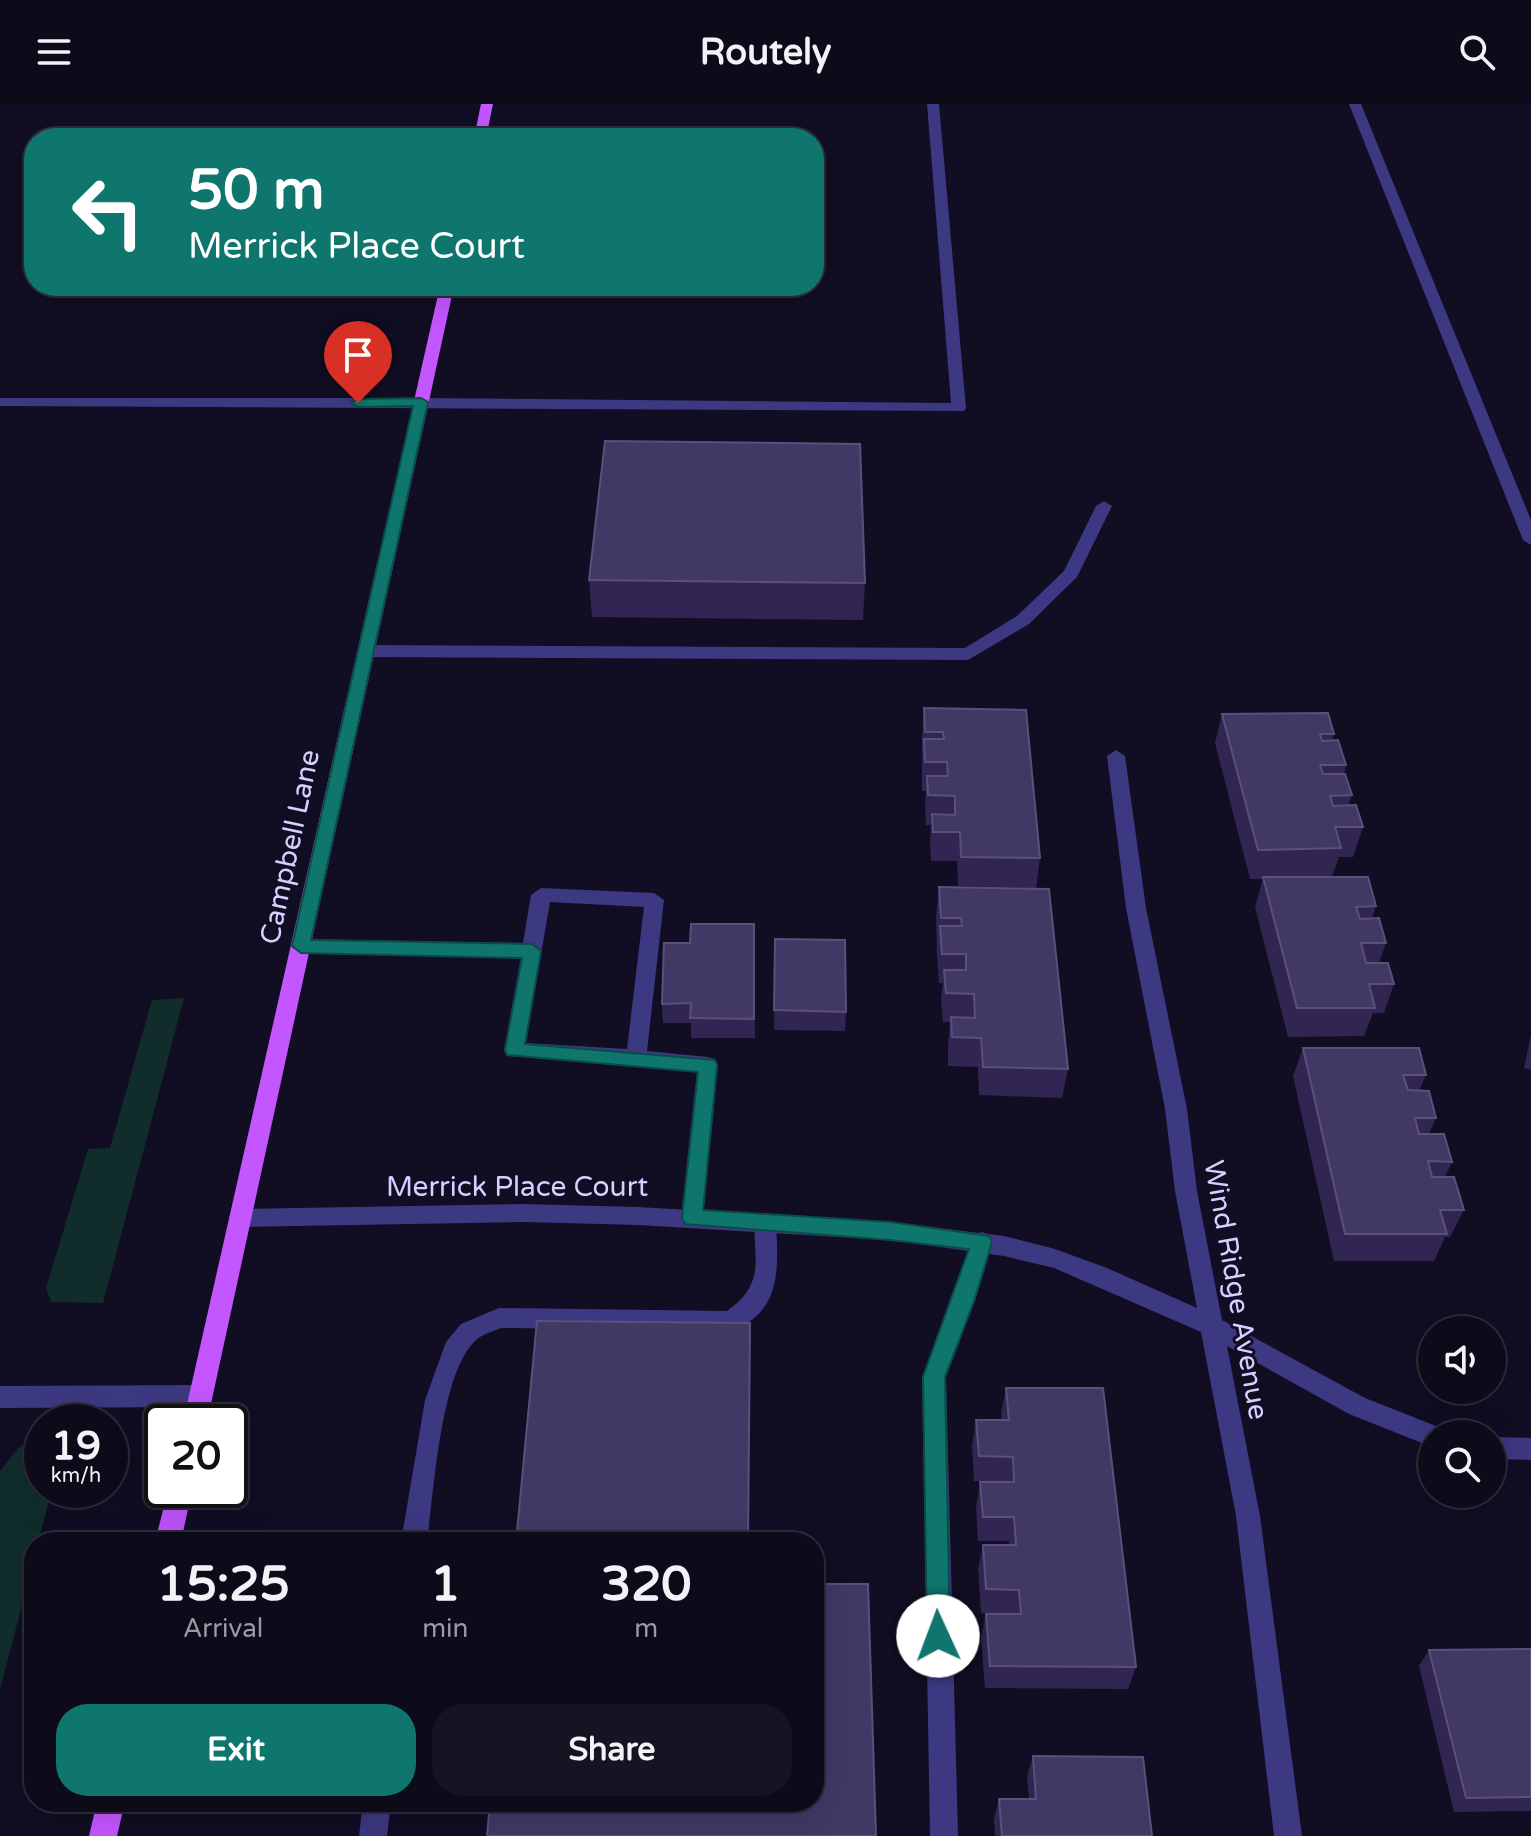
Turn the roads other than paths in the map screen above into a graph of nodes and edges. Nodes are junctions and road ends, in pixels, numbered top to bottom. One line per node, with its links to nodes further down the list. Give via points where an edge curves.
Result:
1 (487, 104): 4 (main road)
2 (933, 104): 7 (street, via 959,408)
3 (1355, 104): 9 (street)
4 (482, 128)
5 (445, 296): 7 (main road, Campbell Lane)
6 (0, 402): 7 (street)
7 (421, 402): 10 (main road, Campbell Lane)
8 (1104, 506): 10 (street, via 1071,573 1023,620 968,654)
9 (1531, 540)
10 (366, 651): 12 (main road, Campbell Lane)
11 (1116, 756): 19 (street, Wind Ridge Avenue, via 1136,908 1176,1109)
12 (301, 946): 13 (street); 15 (main road, Campbell Lane)
13 (532, 951): 14 (street, via 514,1050); 14 (street, via 541,895 654,900)
14 (636, 1058): 16 (street, via 708,1065)
15 (240, 1218): 16 (street, Merrick Place Court, via 524,1213); 20 (main road, Campbell Lane)
16 (692, 1218): 17 (street, Merrick Place Court)
17 (765, 1222): 18 (street, Merrick Place Court); 28 (street, via 765,1291 753,1307 731,1321 499,1318 466,1334 441,1380)
18 (982, 1242): 19 (street, Merrick Place Court, via 1055,1259); 33 (street, via 934,1377)
19 (1210, 1325): 23 (street, Merrick Place Court, via 1357,1406); 34 (street, Wind Ridge Avenue, via 1248,1516)
20 (200, 1396): 21 (street); 22 (main road, Campbell Lane)
21 (0, 1397)
22 (198, 1404)
23 (1418, 1430)
24 (1506, 1448): 25 (street)
25 (1531, 1449)
26 (176, 1508): 27 (main road)
27 (170, 1532)
28 (416, 1532)
29 (109, 1812): 31 (main road)
30 (376, 1812): 32 (street)
31 (103, 1836)
32 (373, 1836)
33 (944, 1836)
34 (1288, 1836)

